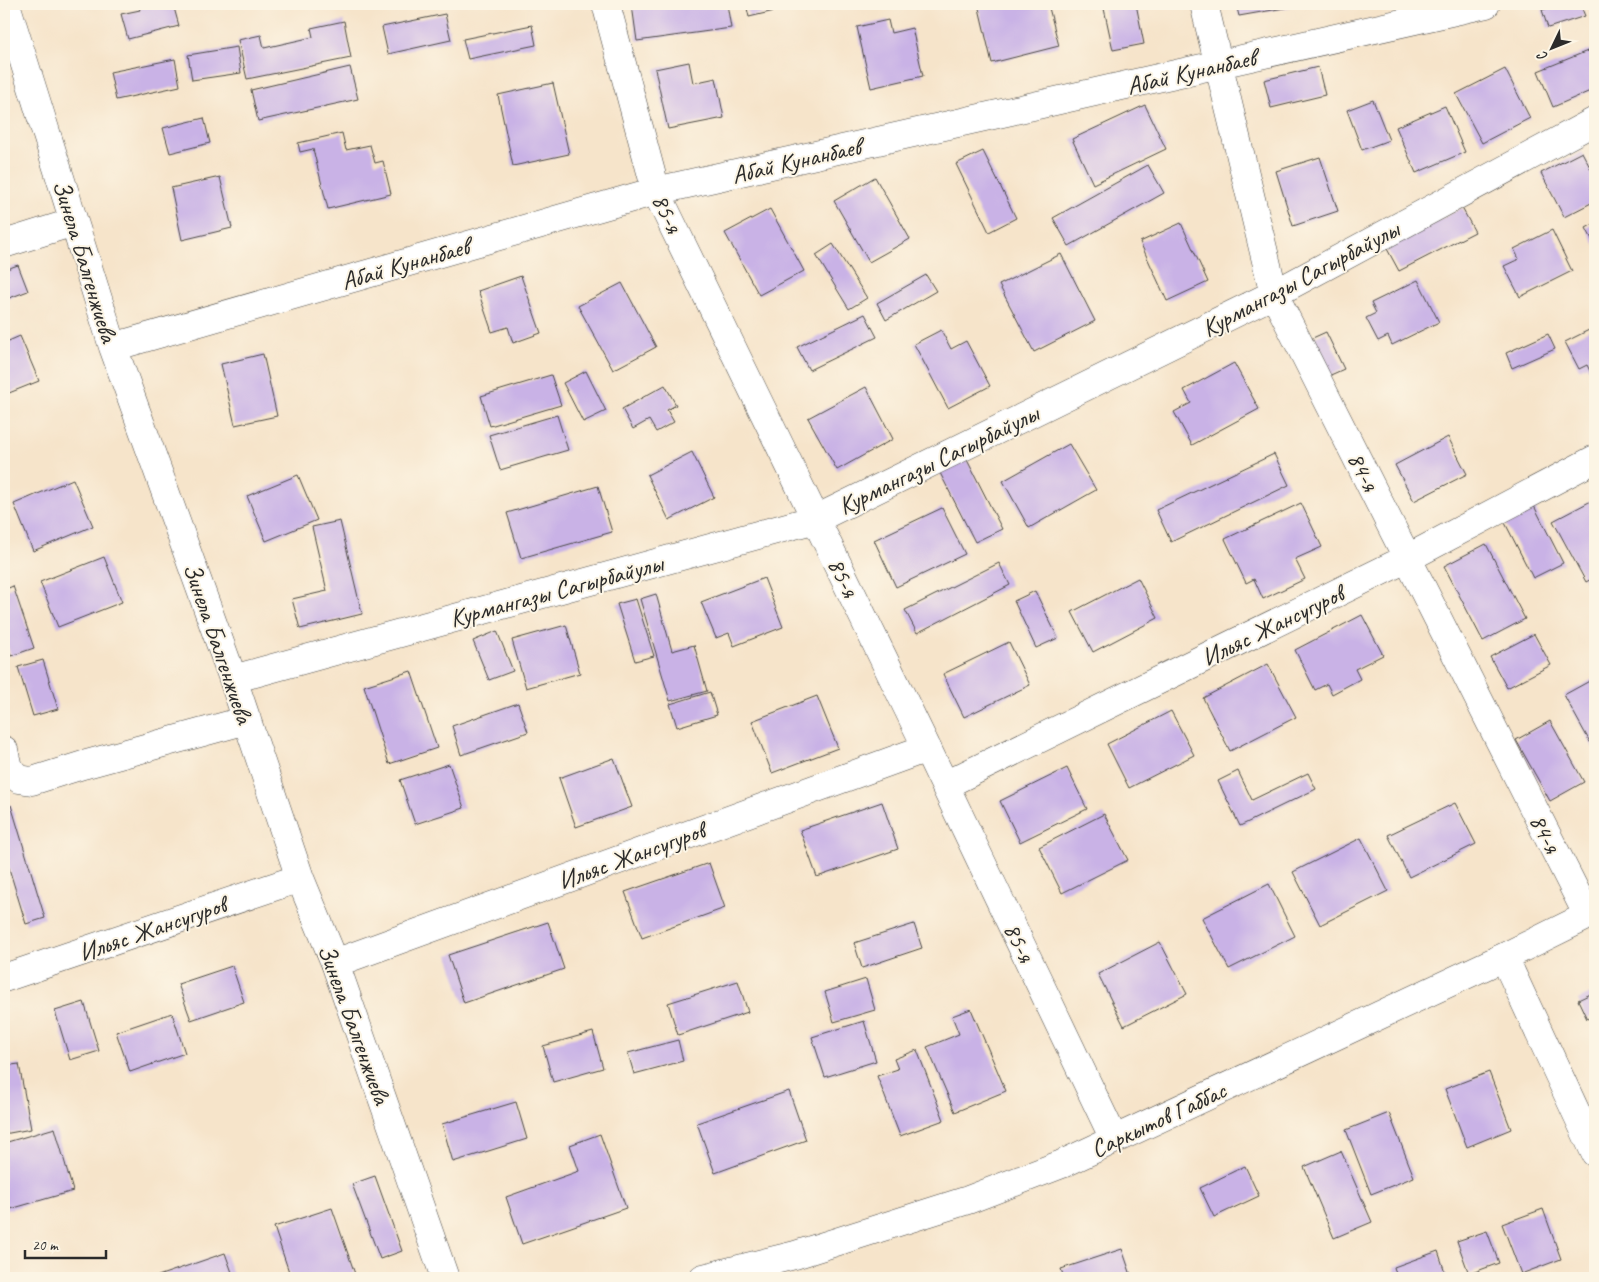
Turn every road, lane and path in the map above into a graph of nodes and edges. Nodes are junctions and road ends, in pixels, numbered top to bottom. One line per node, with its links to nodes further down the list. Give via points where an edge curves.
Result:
1 (6, 4): 8 (street, Зинела Балгенжиева)
2 (606, 4): 7 (street, 85-я)
3 (1204, 4): 5 (street, 84-я)
4 (1486, 4): 5 (street, Абай Кунанбаев)
5 (1219, 64): 7 (street, Абай Кунанбаев); 10 (street, 84-я)
6 (1595, 121): 10 (street, Курмангазы Сагырбайулы)
7 (656, 191): 11 (street, Абай Кунанбаев); 13 (street, 85-я)
8 (74, 222): 9 (street); 11 (street, Зинела Балгенжиева)
9 (4, 244)
10 (1274, 294): 13 (street, Курмангазы Сагырбайулы); 14 (street, 84-я)
11 (114, 347): 15 (street, Зинела Балгенжиева)
12 (1595, 459): 14 (street, Ильяс Жансугуров)
13 (816, 519): 15 (street, Курмангазы Сагырбайулы); 17 (street, 85-я)
14 (1408, 558): 19 (street, Ильяс Жансугуров); 21 (street, 84-я)
15 (233, 679): 16 (street, Зинела Балгенжиева)
16 (247, 720): 18 (street, via 32,781 19,779 8,768); 20 (street, Зинела Балгенжиева)
17 (928, 748): 19 (street, 85-я); 23 (street, Ильяс Жансугуров)
18 (4, 750)
19 (945, 785): 25 (street, 85-я)
20 (300, 878): 23 (street, Зинела Балгенжиева); 24 (street, Ильяс Жансугуров)
21 (1592, 914): 22 (street, Саркытов Габбас)
22 (1504, 957): 25 (street, Саркытов Габбас); 26 (street)
23 (335, 963): 27 (street, Зинела Балгенжиева)
24 (4, 978)
25 (1114, 1139): 28 (street, Саркытов Габбас, via 1062,1164 968,1200 795,1256)
26 (1595, 1153)
27 (445, 1278)
28 (702, 1278)

